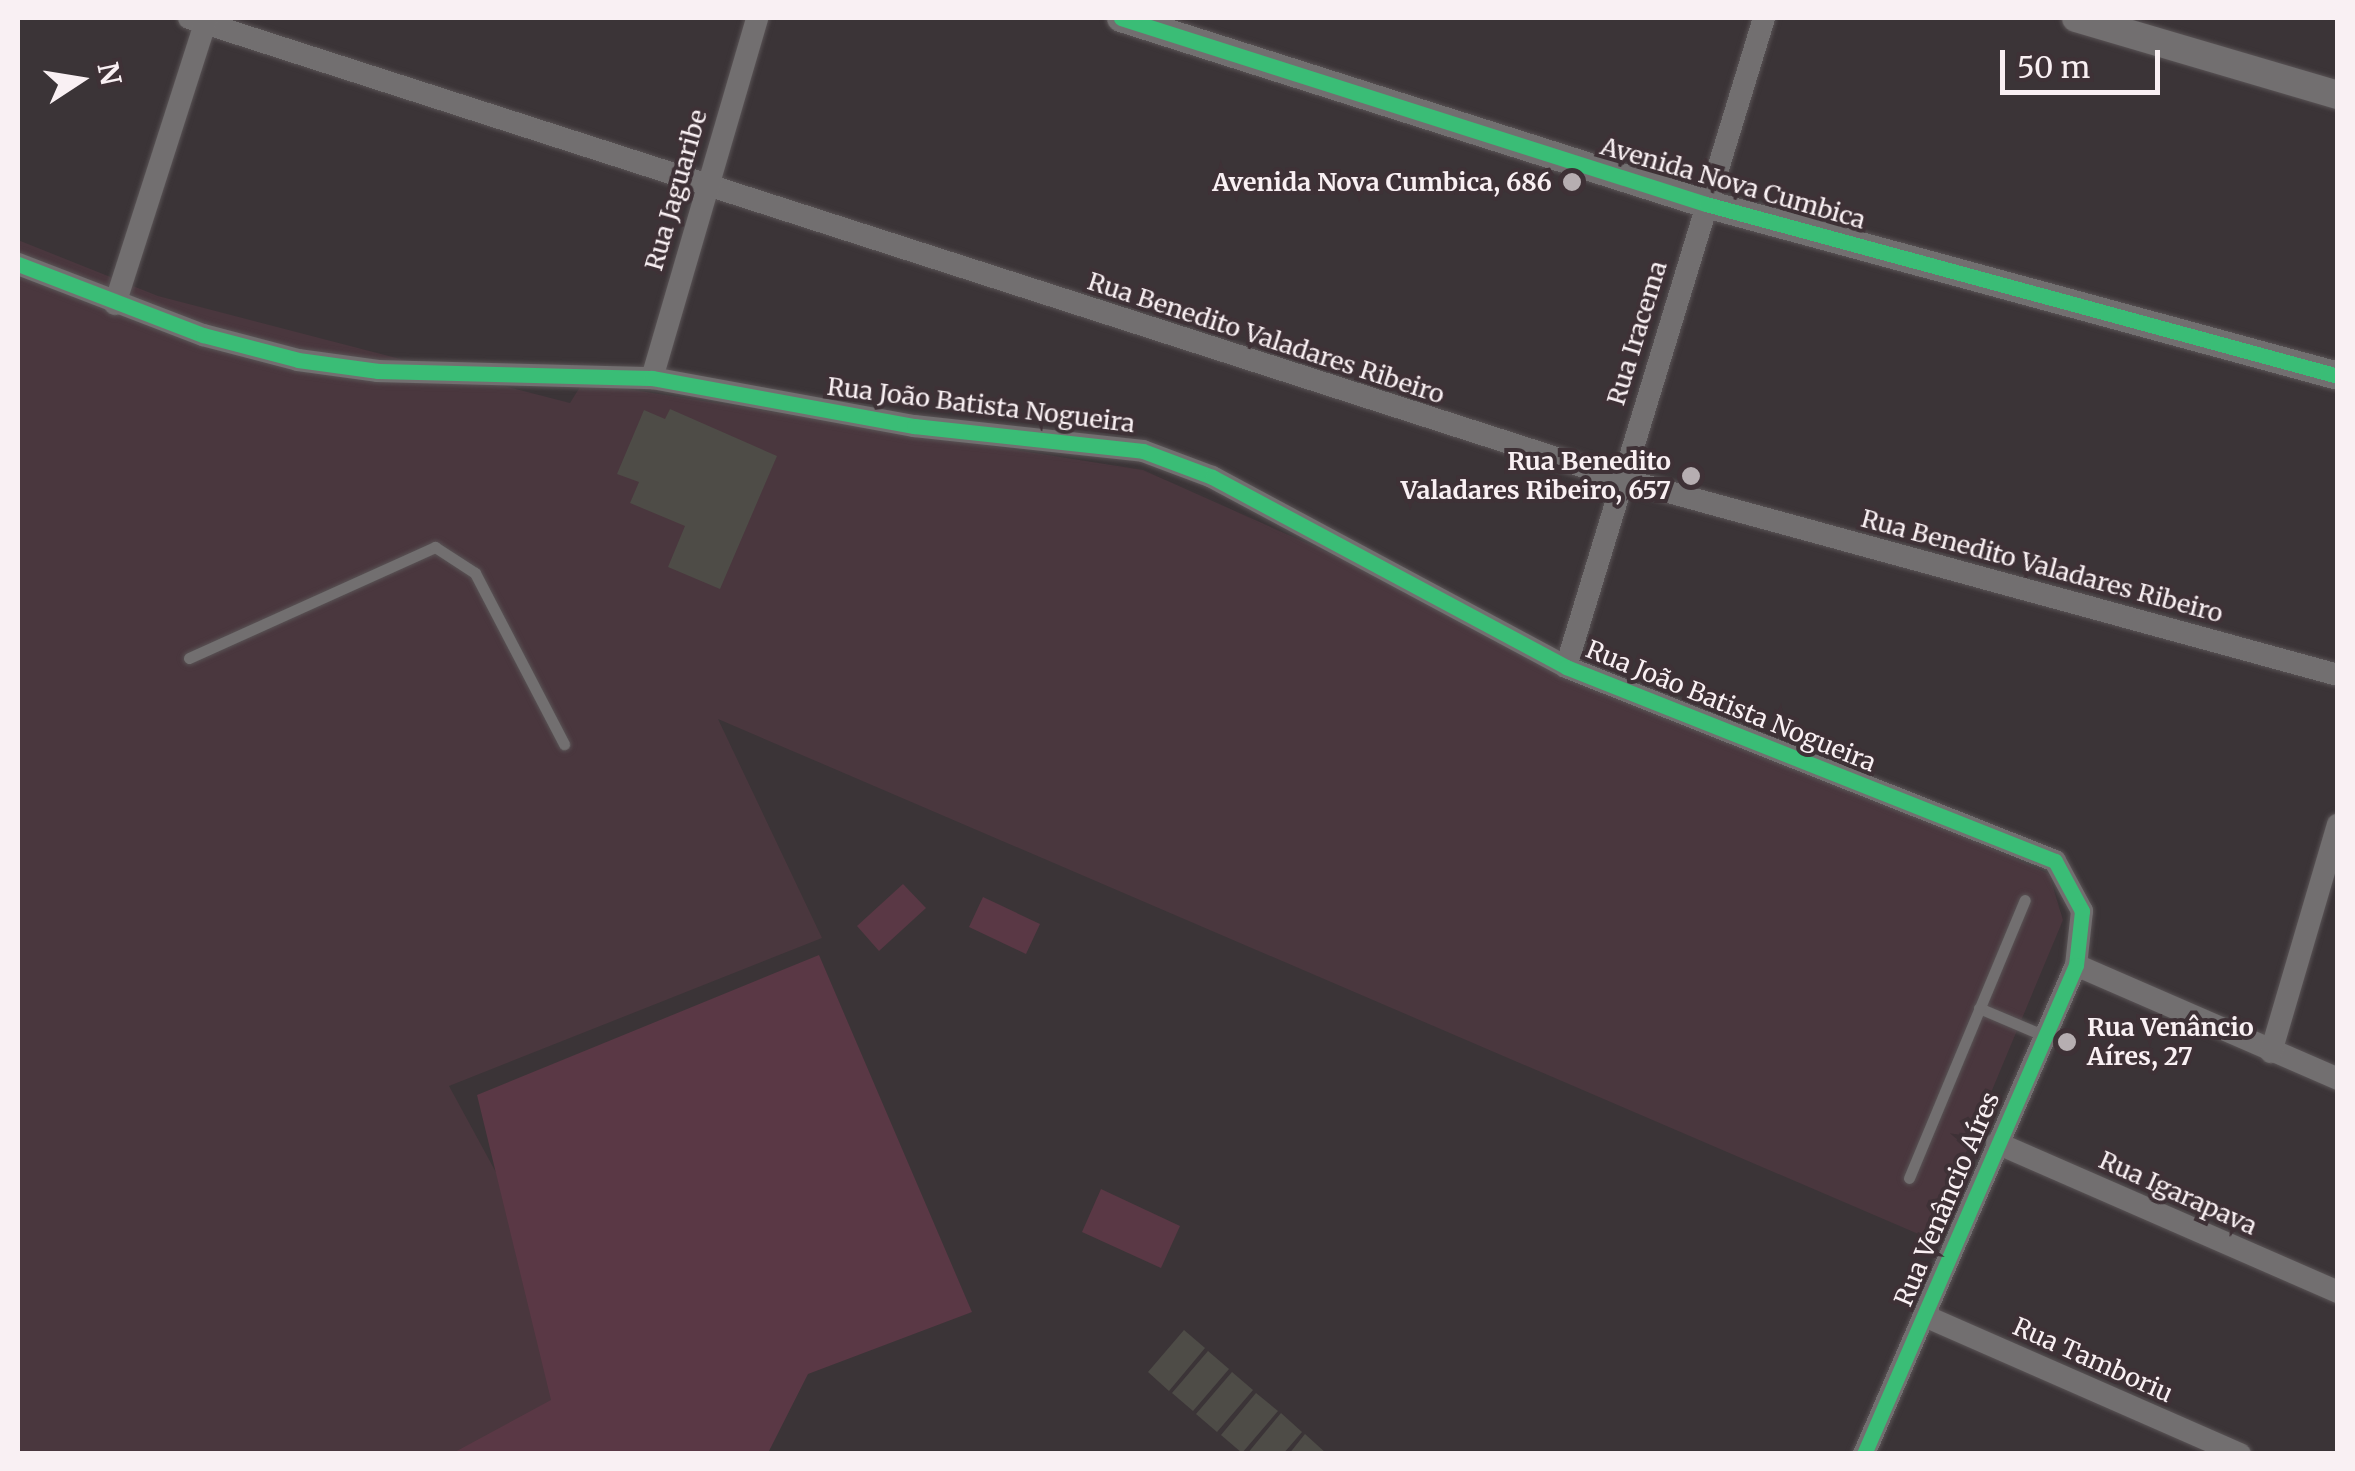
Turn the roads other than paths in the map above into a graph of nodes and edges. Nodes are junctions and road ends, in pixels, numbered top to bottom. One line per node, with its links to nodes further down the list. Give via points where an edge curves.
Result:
1 (757, 18): 7 (street, Rua Jaguaribe)
2 (1121, 18): 8 (street, Avenida Nova Cumbica)
3 (1764, 18): 8 (street, Rua Iracema)
4 (2076, 18): 6 (street)
5 (197, 20): 7 (street, Rua Benedito Valadares Ribeiro); 10 (street)
6 (2338, 94)
7 (704, 188): 12 (street, Rua Jaguaribe); 13 (street, Rua Benedito Valadares Ribeiro)
8 (1706, 204): 11 (street, Avenida Nova Cumbica); 13 (street, Rua Iracema)
9 (18, 264): 10 (street, Rua João Batista Nogueira)
10 (115, 304): 12 (street, Rua João Batista Nogueira, via 298,360 378,371)
11 (2338, 376)
12 (652, 378): 15 (street, Rua João Batista Nogueira, via 914,426 1107,444 1178,461)
13 (1621, 480): 15 (street, Rua Iracema); 16 (street, Rua Benedito Valadares Ribeiro)
14 (189, 658): 17 (lane, via 435,547 475,573)
15 (1566, 666): 20 (street, Rua João Batista Nogueira, via 2040,852 2078,892 2083,930)
16 (2338, 676)
17 (564, 744)
18 (2338, 825): 23 (street)
19 (2025, 900): 21 (lane)
20 (2076, 965): 22 (street, Rua Venâncio Aíres); 23 (street)
21 (1980, 1008): 22 (lane); 26 (lane)
22 (2044, 1036): 25 (street, Rua Venâncio Aíres)
23 (2272, 1052): 24 (street)
24 (2338, 1079)
25 (1997, 1143): 27 (street, Rua Igarapava); 28 (street, Rua Venâncio Aíres)
26 (1909, 1178)
27 (2338, 1292)
28 (1925, 1316): 29 (street, Rua Venâncio Aíres); 30 (street, Rua Tamboriu)
29 (1864, 1454)
30 (2240, 1454)

